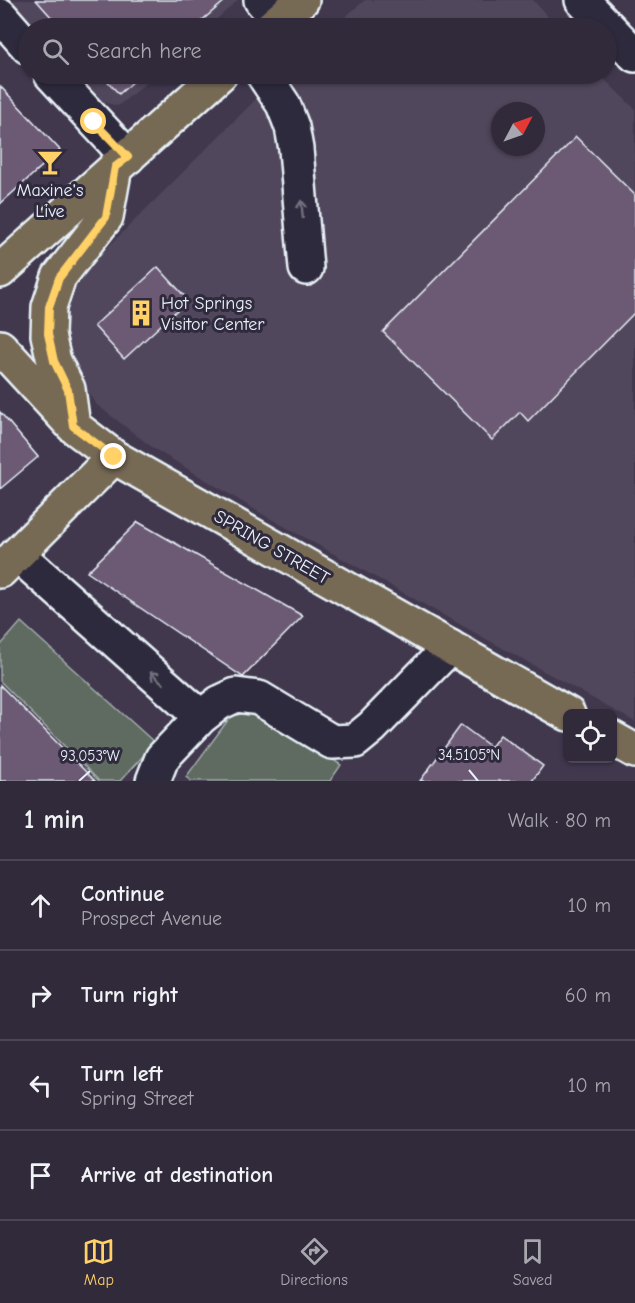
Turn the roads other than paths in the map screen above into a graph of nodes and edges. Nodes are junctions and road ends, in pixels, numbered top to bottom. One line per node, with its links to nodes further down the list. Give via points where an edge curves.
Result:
1 (582, 0): 3 (street)
2 (0, 15): 4 (street)
3 (599, 18)
4 (18, 36)
5 (617, 36): 6 (street)
6 (635, 55)
7 (59, 84): 10 (street)
8 (209, 84): 10 (main road)
9 (270, 84): 11 (street, one-way to 9, via 292,128)
10 (121, 162): 12 (main road); 14 (main road, via 106,217 59,278 49,307 48,334 54,361 68,390)
11 (306, 268)
12 (0, 271)
13 (0, 347): 14 (main road, SPRING STREET)
14 (73, 426): 15 (main road, SPRING STREET)
15 (114, 457): 16 (main road); 17 (main road, SPRING STREET)
16 (8, 562): 19 (street, one-way to 16)
17 (450, 647): 18 (main road, SPRING STREET); 19 (street, via 355,741 332,742 259,698 236,695)
18 (563, 711)
19 (201, 717): 22 (street, via 162,758)
20 (617, 741): 21 (main road)
21 (635, 751)
22 (153, 781)

